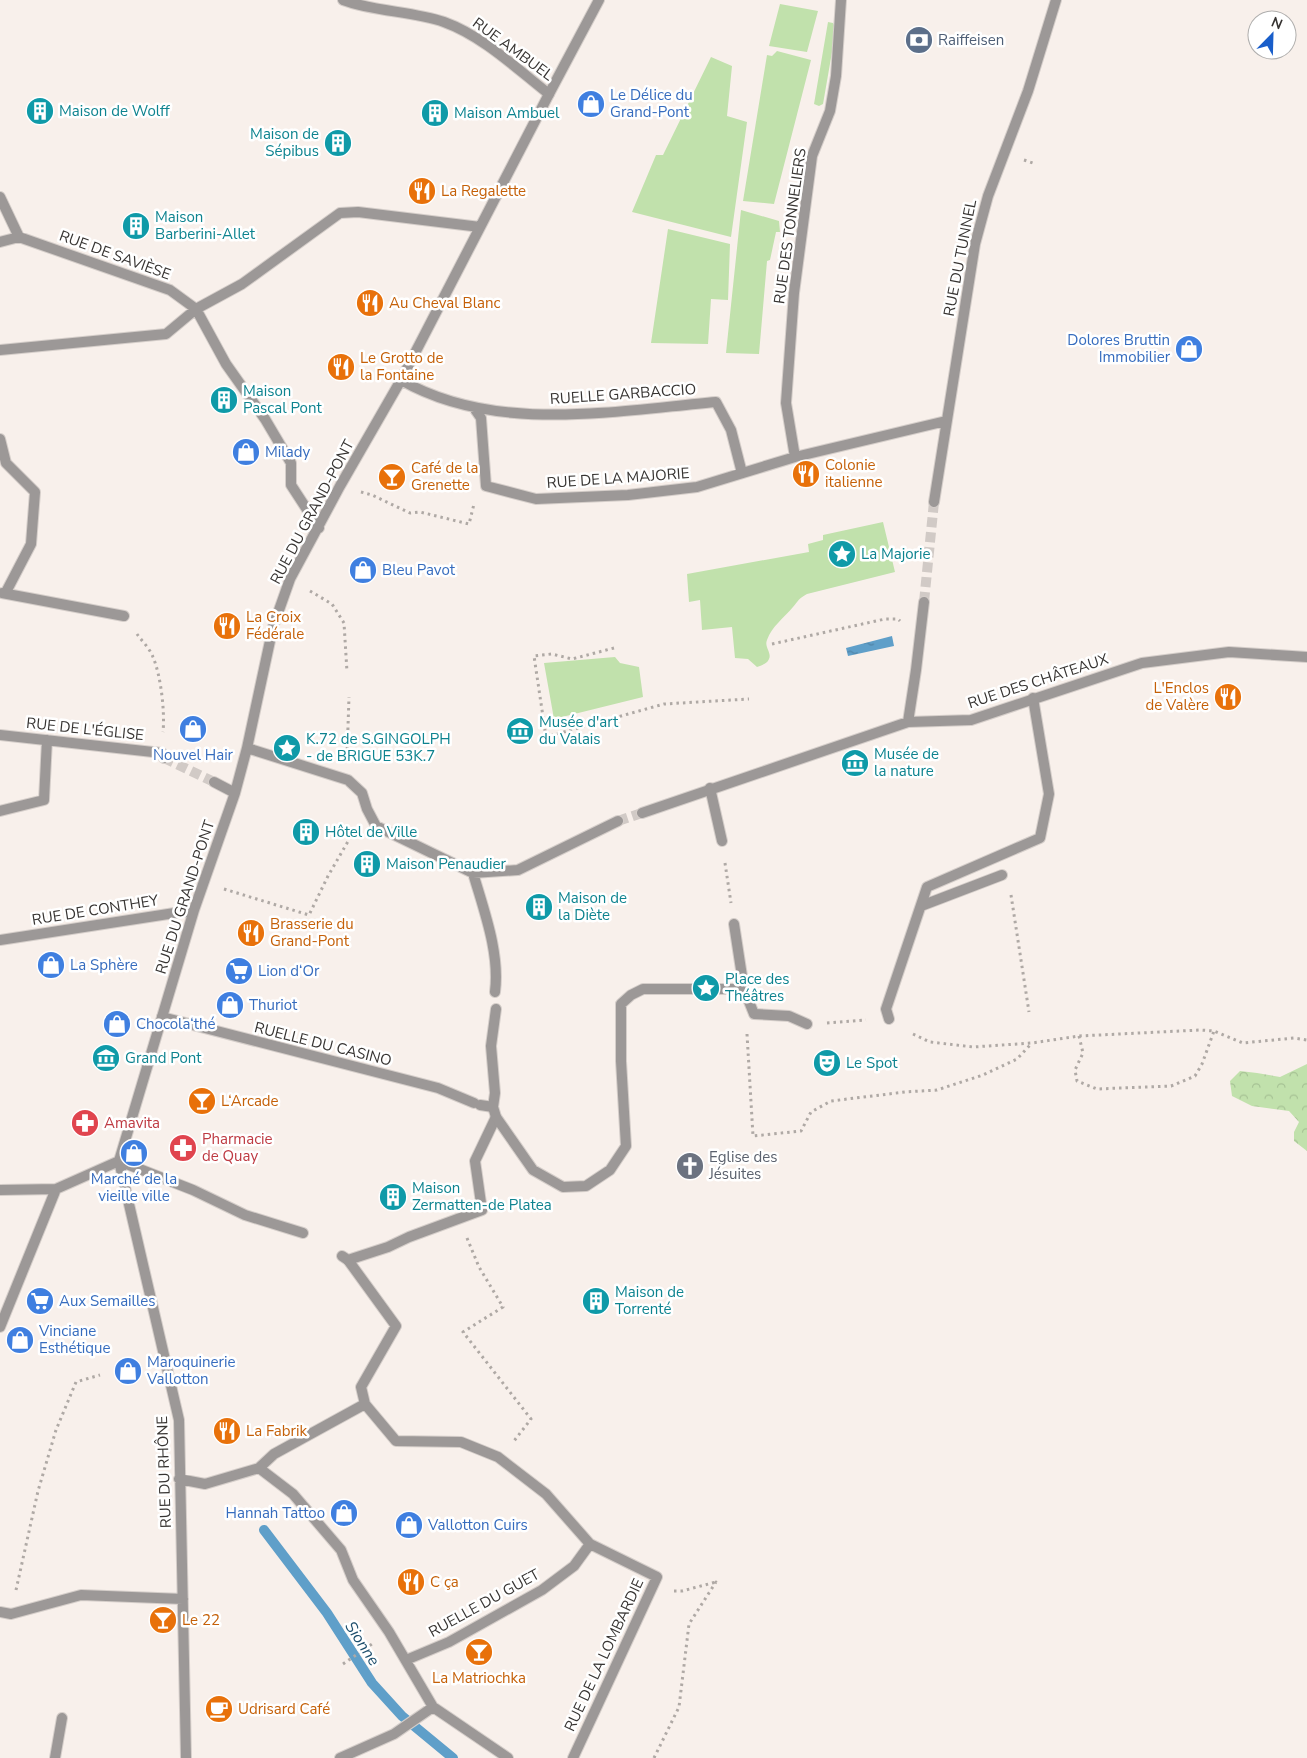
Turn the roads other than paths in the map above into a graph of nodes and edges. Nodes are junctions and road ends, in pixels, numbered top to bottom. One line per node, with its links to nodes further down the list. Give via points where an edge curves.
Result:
1 (343, 0): 5 (street, RUE AMBUEL, via 367,8 443,22 461,29 479,39)
2 (599, 0): 5 (street, RUE DU GRAND-PONT)
3 (842, 0): 16 (street, RUE DES TONNELIERS, via 836,76 830,111 812,156 794,292 786,403)
4 (1056, 0): 14 (street, RUE DU TUNNEL, via 1028,91 977,234)
5 (549, 94): 7 (street, RUE DU GRAND-PONT)
6 (0, 197): 8 (street)
7 (480, 227): 10 (street, via 358,212 340,213 242,284); 12 (street, RUE DU GRAND-PONT)
8 (19, 237): 9 (street); 10 (street, RUE DE SAVIÈSE, via 170,290)
9 (0, 242)
10 (196, 309): 11 (street, via 166,334); 19 (street, RUE DE SAVIÈSE, via 226,364 265,418 291,463 292,485)
11 (0, 350)
12 (401, 380): 13 (street, RUELLE GARBACCIO, via 418,390); 19 (street, RUE DU GRAND-PONT)
13 (474, 408): 17 (street, RUELLE GARBACCIO, via 555,416 716,402 731,430); 17 (street, RUE DE LA MAJORIE, via 481,418 486,486 536,499 591,498 696,488)
14 (946, 421): 16 (street, RUE DE LA MAJORIE); 18 (street, RUE DU TUNNEL)
15 (0, 439): 20 (street, via 6,463 35,492 32,544)
16 (795, 458): 17 (street, RUE DE LA MAJORIE)
17 (742, 473)
18 (934, 502)
19 (319, 528): 28 (street, RUE DU GRAND-PONT, via 290,579 274,627)
20 (3, 593): 22 (street)
21 (924, 602): 25 (street)
22 (124, 616)
23 (1307, 657): 24 (street, RUE DES CHÂTEAUX, via 1229,652 1142,663)
24 (1033, 698): 25 (street, RUE DES CHÂTEAUX, via 971,720); 39 (street, via 1048,794 1040,838 927,887)
25 (908, 722): 31 (street, RUE DES CHÂTEAUX)
26 (0, 735): 27 (street, RUE DE L'ÉGLISE)
27 (47, 740): 29 (street, RUE DE L'ÉGLISE); 33 (street, via 44,800)
28 (248, 748): 32 (street, RUE DU GRAND-PONT); 37 (street, via 348,780 362,793 376,826)
29 (163, 755)
30 (214, 782): 32 (street)
31 (710, 788): 34 (street, RUE DES CHÂTEAUX); 36 (street)
32 (234, 793): 40 (street, RUE DU GRAND-PONT)
33 (0, 810)
34 (642, 812)
35 (618, 822): 37 (street, via 518,870)
36 (722, 841)
37 (473, 873): 44 (street, via 488,925 497,976)
38 (1002, 875): 39 (street)
39 (921, 906): 47 (street, via 886,1010)
40 (194, 910): 42 (street, RUE DE CONTHEY); 46 (street, RUE DU GRAND-PONT)
41 (734, 924): 43 (street)
42 (0, 940)
43 (744, 989): 48 (street, via 754,1014 789,1016); 49 (street, via 643,989 621,1004 626,1146 610,1170 586,1186 563,1187 533,1170)
44 (495, 992)
45 (496, 1008): 49 (street, via 491,1046)
46 (162, 1017): 49 (street, RUELLE DU CASINO, via 438,1088); 50 (street, RUE DU GRAND-PONT)
47 (889, 1019)
48 (807, 1024)
49 (495, 1112): 55 (street, via 475,1161 482,1210 388,1247 345,1258 396,1326 361,1387)
50 (120, 1161): 52 (street); 53 (street, via 194,1190 245,1215); 57 (street, RUE DU RHÔNE, via 178,1420)
51 (0, 1190): 52 (street)
52 (56, 1190): 54 (street)
53 (303, 1233)
54 (0, 1327)
55 (365, 1404): 56 (street, via 274,1454); 58 (street, RUE DE LA LOMBARDIE, via 396,1441 461,1442 498,1457 546,1494)
56 (259, 1468): 57 (street, via 205,1484); 61 (street, via 293,1494 341,1550 353,1580)
57 (180, 1479): 59 (street, RUE DU RHÔNE)
58 (590, 1544): 61 (street, RUELLE DU GUET, via 574,1566 542,1590 458,1637); 68 (street, RUE DE LA LOMBARDIE, via 657,1577)
59 (183, 1599): 60 (street, via 81,1595 11,1614); 65 (street, RUE DU RHÔNE)
60 (0, 1612)
61 (406, 1660): 62 (street)
62 (433, 1707): 66 (street, via 394,1734); 67 (street)
63 (62, 1718): 64 (street)
64 (54, 1758)
65 (186, 1758)
66 (340, 1758)
67 (508, 1758)
68 (573, 1758)

